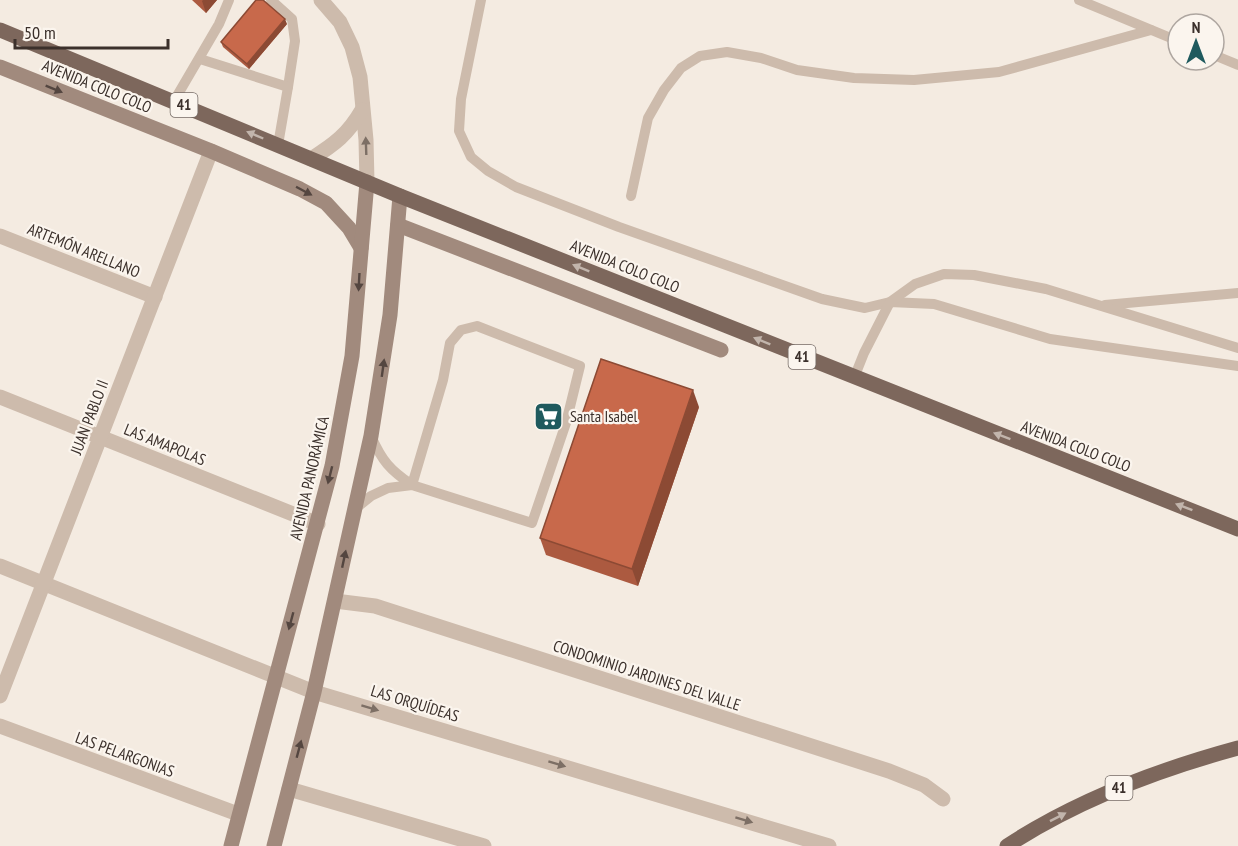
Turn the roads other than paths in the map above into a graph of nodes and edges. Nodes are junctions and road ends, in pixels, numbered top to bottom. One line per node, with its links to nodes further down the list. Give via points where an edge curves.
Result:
1 (229, 0): 9 (lane)
2 (272, 0): 11 (lane, via 292,19 295,41)
3 (321, 0): 13 (street, AVENIDA PANORÁMICA, via 340,22 352,47)
4 (481, 0): 25 (lane, via 461,99 459,131 471,157 488,171 516,187 619,227 822,299 865,308)
5 (1079, 0): 7 (lane)
6 (0, 30): 12 (main road, AVENIDA COLO COLO / 41)
7 (1151, 30): 8 (lane); 19 (lane, via 999,72 914,80 854,78 797,70 727,52 700,56 681,68 648,118)
8 (1166, 36)
9 (200, 59): 11 (lane); 12 (lane)
10 (0, 67): 15 (street, AVENIDA COLO COLO, one-way to 15)
11 (288, 87): 14 (lane)
12 (174, 101): 14 (main road, AVENIDA COLO COLO / 41, one-way to 12)
13 (363, 110): 16 (street, via 343,137); 17 (street, AVENIDA PANORÁMICA, one-way to 13)
14 (278, 145): 16 (main road, AVENIDA COLO COLO / 41)
15 (212, 151): 22 (street, AVENIDA COLO COLO, one-way to 22, via 326,203); 24 (street, JUAN PABLO II)
16 (311, 159): 17 (main road, AVENIDA COLO COLO / 41)
17 (367, 182): 18 (main road, AVENIDA COLO COLO / 41); 22 (street, AVENIDA PANORÁMICA)
18 (400, 196): 20 (street); 30 (main road, AVENIDA COLO COLO / 41, one-way to 18)
19 (631, 196)
20 (398, 225): 28 (street); 32 (street, one-way to 20, via 390,315)
21 (0, 236): 24 (street, ARTEMÓN ARELLANO)
22 (361, 248): 36 (street, AVENIDA PANORÁMICA, one-way to 36, via 344,409)
23 (1238, 293): 26 (lane)
24 (155, 297): 33 (street, JUAN PABLO II)
25 (890, 302): 26 (lane, via 915,284 944,274 975,275 1046,289); 29 (lane, via 934,304 1050,339); 30 (lane)
26 (1099, 306): 27 (lane)
27 (1238, 348)
28 (721, 350)
29 (1238, 366)
30 (854, 378): 37 (main road, AVENIDA COLO COLO / 41, one-way to 30)
31 (0, 397): 33 (street, LAS AMAPOLAS)
32 (371, 436): 34 (lane, via 380,457); 35 (street)
33 (100, 437): 36 (street, LAS AMAPOLAS); 39 (street, JUAN PABLO II)
34 (412, 485): 34 (lane, via 450,343 461,330 477,326 580,366 566,423 532,523); 35 (lane, via 388,488)
35 (355, 509): 40 (street, one-way to 35)
36 (318, 524): 41 (street, AVENIDA PANORÁMICA, one-way to 41)
37 (1238, 529)
38 (0, 566): 39 (street, LAS ORQUÍDEAS)
39 (44, 584): 41 (street, LAS ORQUÍDEAS); 43 (street, JUAN PABLO II)
40 (335, 601): 42 (street); 47 (street, CONDOMINIO JARDINES DEL VALLE, via 375,606 889,771 924,785)
41 (276, 676): 42 (street, LAS ORQUÍDEAS); 48 (street, AVENIDA PANORÁMICA)
42 (314, 692): 46 (street, one-way to 42); 52 (street, LAS ORQUÍDEAS, one-way to 52)
43 (0, 696)
44 (0, 726): 48 (street, LAS PELARGONIAS)
45 (1238, 748): 53 (main road, 41, one-way to 45, via 1101,796 1157,773)
46 (289, 789): 50 (street); 51 (street)
47 (943, 799)
48 (238, 814): 49 (street, AVENIDA PANORÁMICA)
49 (231, 846)
50 (273, 846)
51 (484, 846)
52 (829, 846)
53 (1007, 846)

